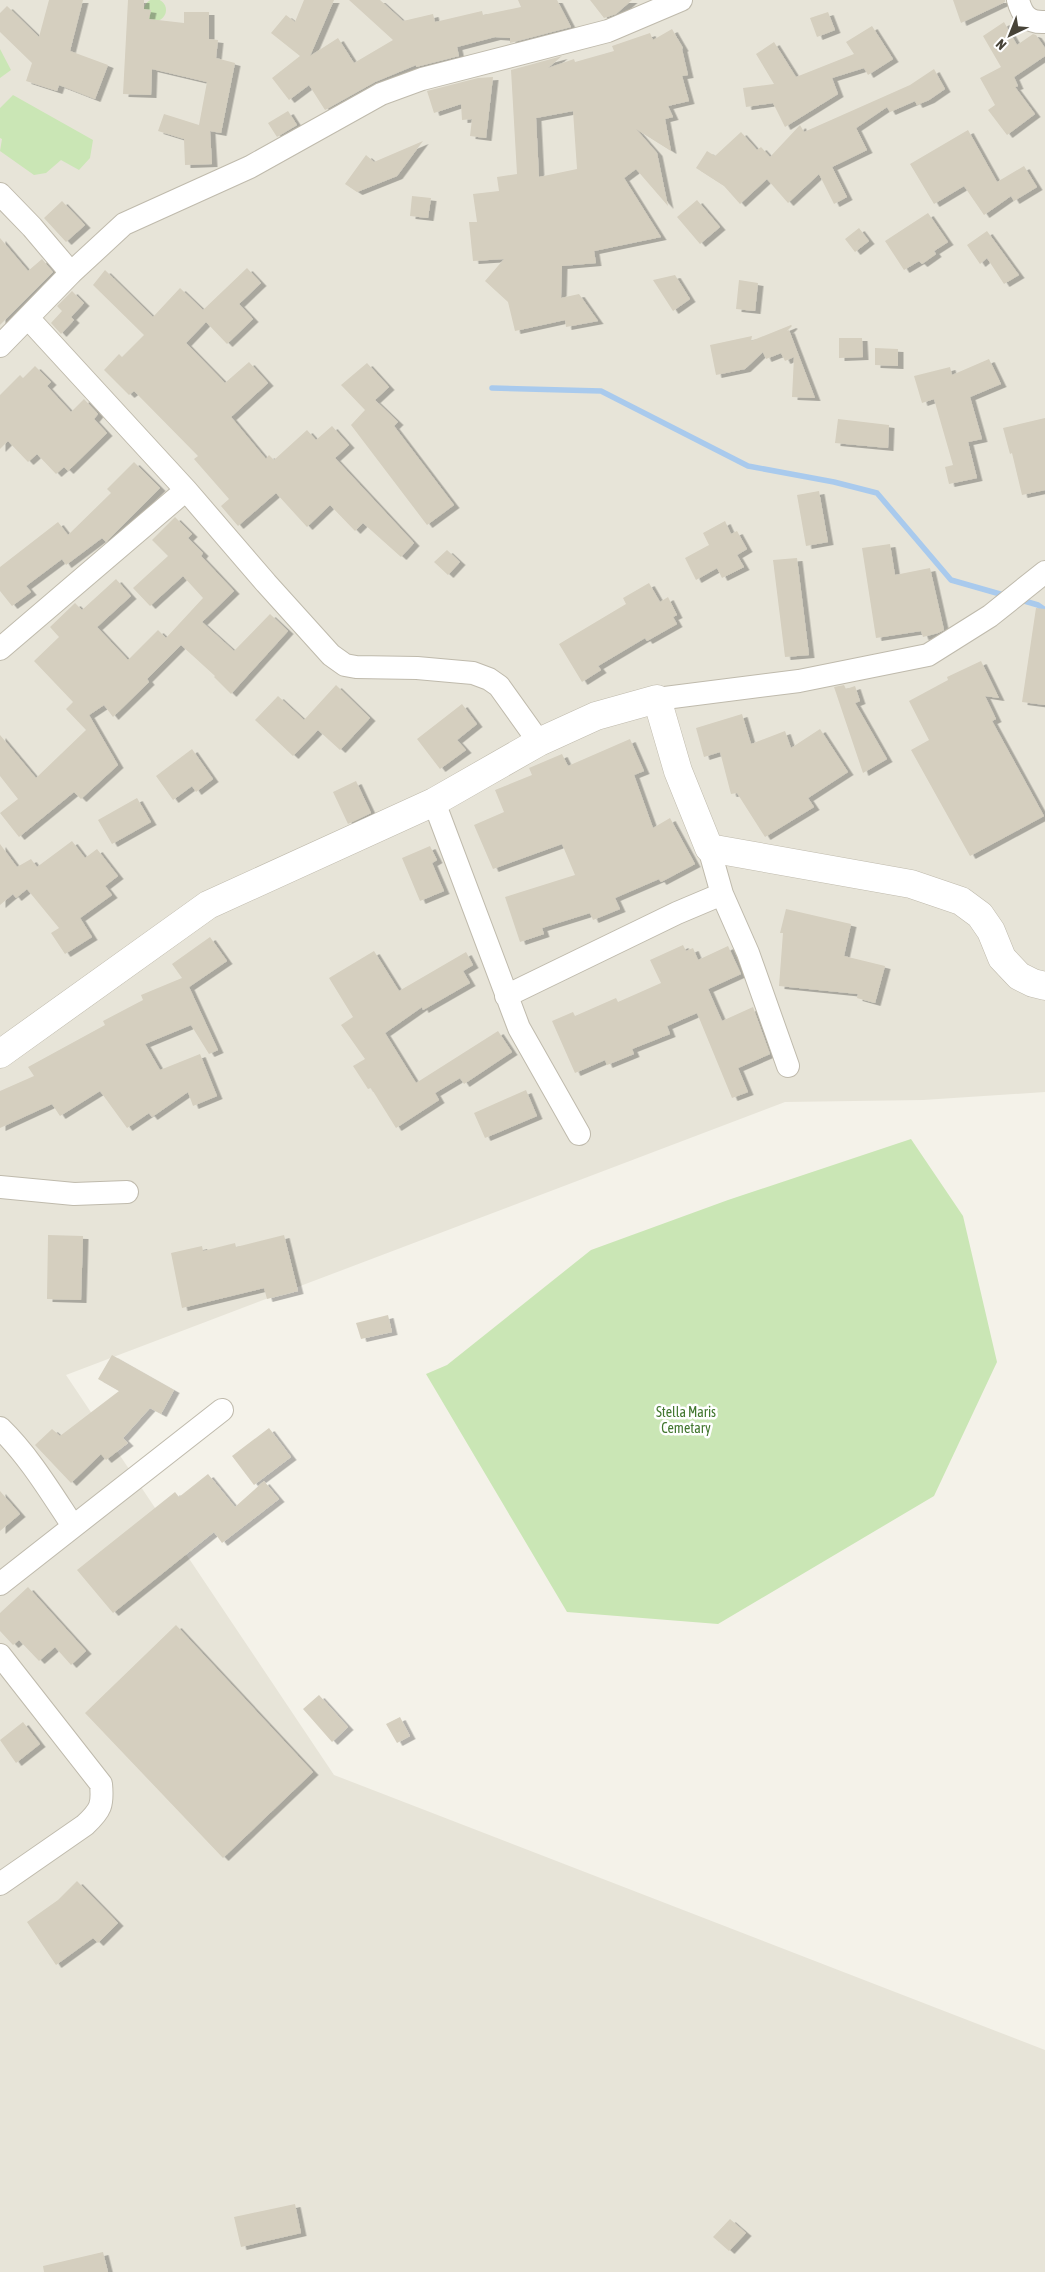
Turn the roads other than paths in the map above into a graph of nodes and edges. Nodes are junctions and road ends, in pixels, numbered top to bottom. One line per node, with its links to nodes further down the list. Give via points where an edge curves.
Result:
1 (681, 0): 5 (street, via 608,31 422,79 381,94 250,167 124,224)
2 (1018, 0): 3 (street, via 1026,17)
3 (1045, 22)
4 (0, 194): 5 (street, via 32,226)
5 (70, 273): 6 (street)
6 (28, 318): 7 (street); 8 (street)
7 (0, 346)
8 (186, 490): 10 (street); 12 (street, via 331,655 345,665 445,670 473,673 490,679 499,686)
9 (1045, 572): 11 (street, via 937,650 918,657 799,681)
10 (0, 649)
11 (657, 699): 12 (street, via 596,716); 14 (street, via 678,771)
12 (539, 742): 13 (street)
13 (434, 802): 17 (street); 18 (street, via 208,905)
14 (709, 848): 15 (street); 16 (street, via 911,884 961,901 980,915 992,931 1002,958 1019,976)
15 (722, 894): 17 (street); 19 (street, via 748,953)
16 (1045, 986)
17 (506, 996): 20 (street, via 519,1028)
18 (0, 1054)
19 (788, 1066)
20 (579, 1134)
21 (0, 1187): 22 (street, via 74,1194)
22 (127, 1192)
23 (222, 1410): 25 (street)
24 (0, 1428): 25 (street)
25 (73, 1526): 26 (street)
26 (0, 1584)
27 (0, 1655): 28 (street, via 101,1784 103,1802 97,1814 85,1825)
28 (0, 1884)

